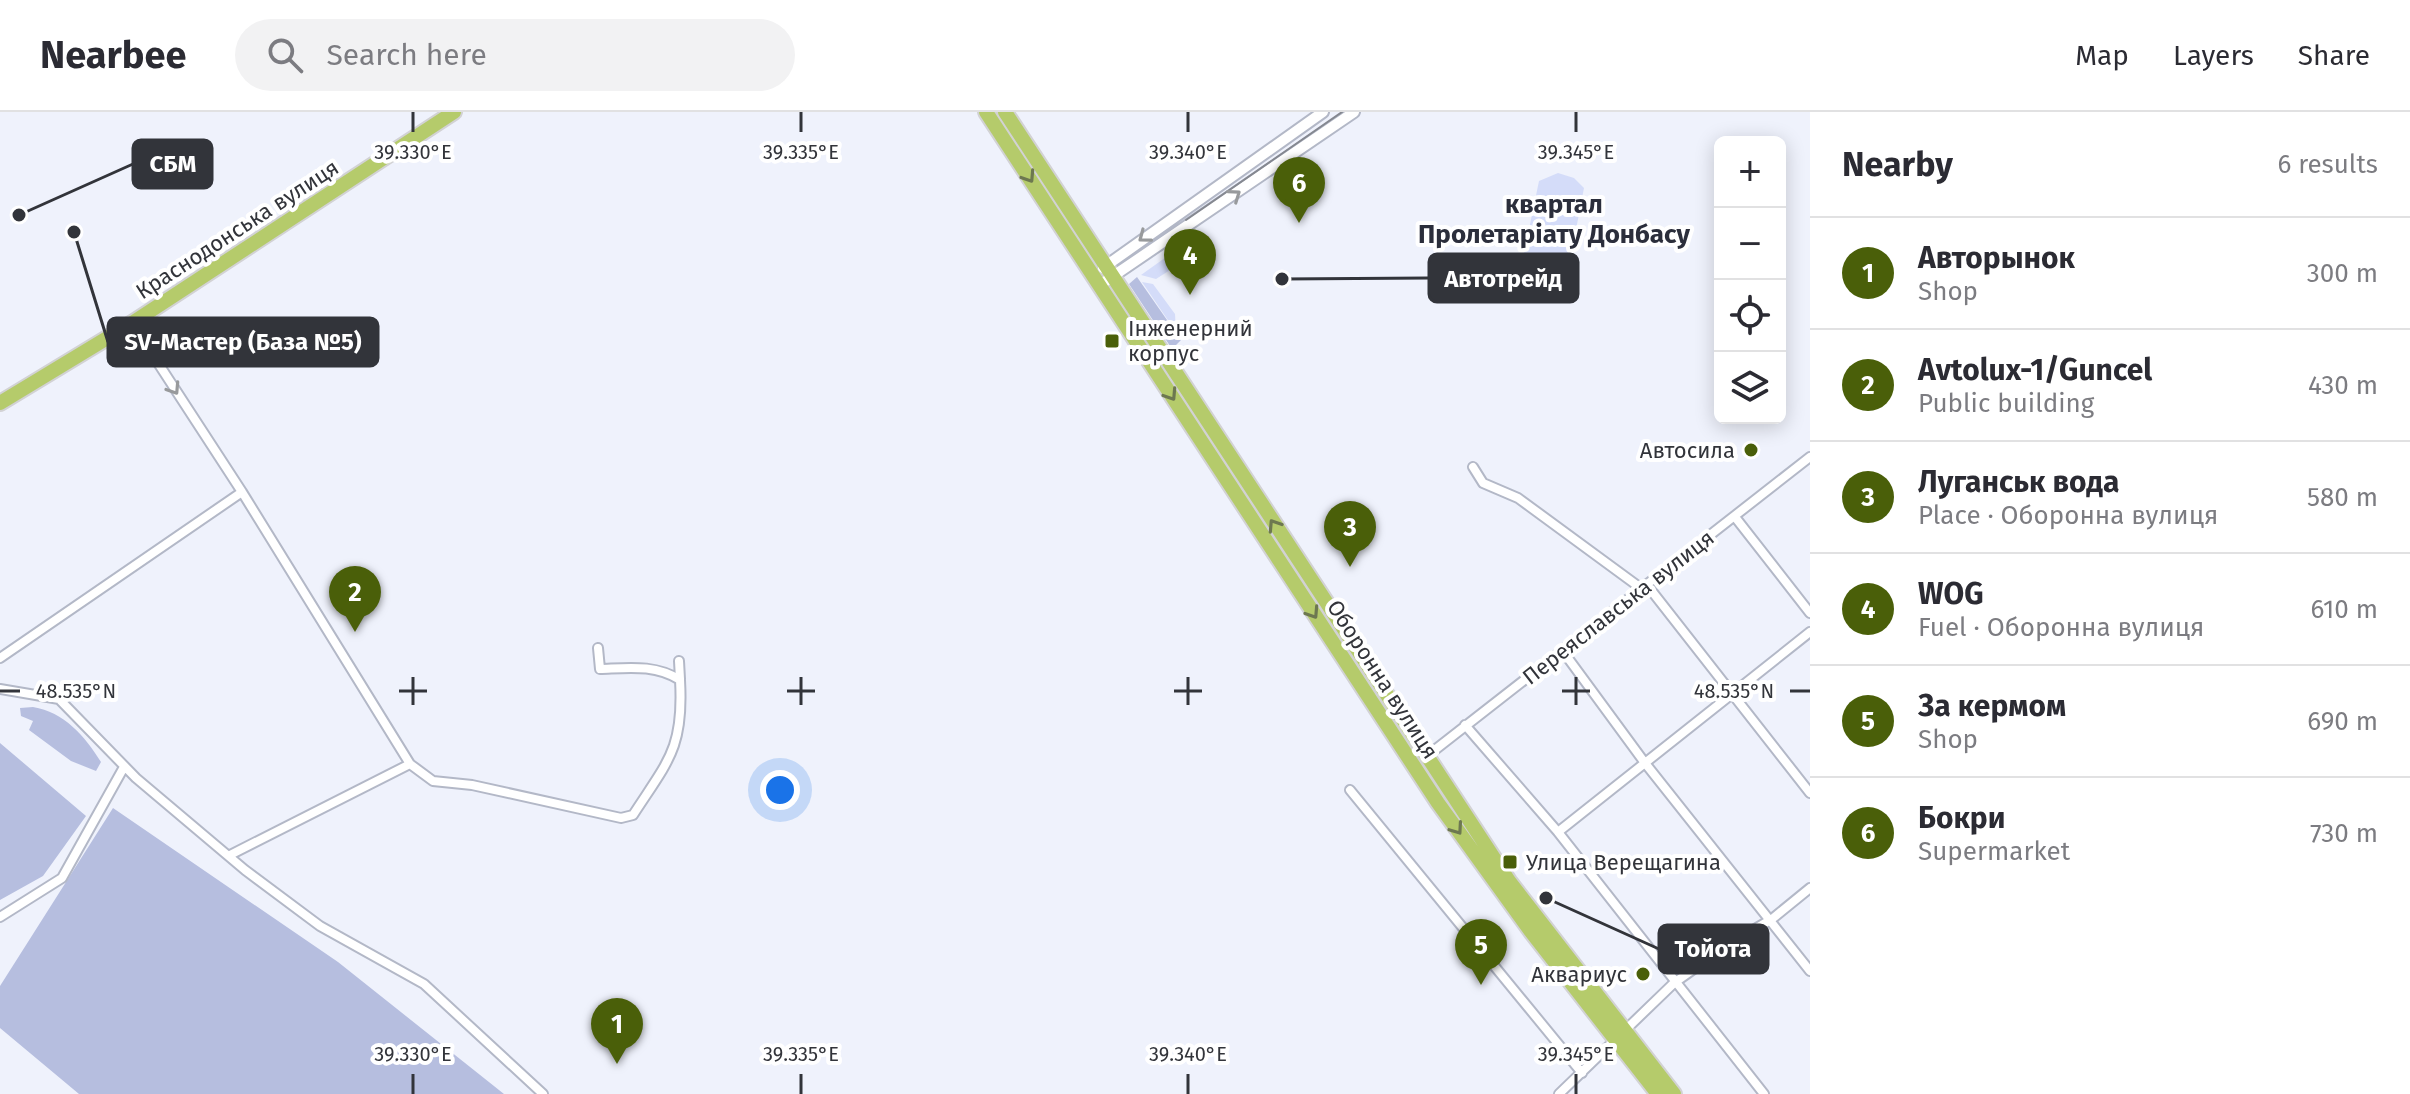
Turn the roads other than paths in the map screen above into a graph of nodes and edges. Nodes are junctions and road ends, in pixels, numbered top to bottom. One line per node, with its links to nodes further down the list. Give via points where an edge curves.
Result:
1 (454, 112): 9 (main road, Краснодонська вулиця)
2 (986, 112): 8 (main road, Оборонна вулиця, one-way to 8)
3 (1005, 112): 8 (main road, Оборонна вулиця)
4 (1323, 112): 6 (street)
5 (1354, 112): 7 (street, one-way to 5)
6 (1188, 206): 7 (street); 8 (street, one-way to 8)
7 (1198, 220): 8 (street)
8 (1103, 276): 26 (main road, Оборонна вулиця, one-way to 8); 39 (main road, Оборонна вулиця, one-way to 39, via 1438,803)
9 (132, 323): 10 (main road, Краснодонська вулиця); 13 (street, one-way to 13)
10 (0, 403)
11 (1810, 457): 14 (street, Переяславська вулиця)
12 (1473, 467): 15 (street, via 1483,483 1518,498)
13 (242, 492): 20 (street); 28 (street)
14 (1735, 517): 15 (street, Переяславська вулиця); 16 (street)
15 (1644, 587): 19 (street, Переяславська вулиця); 24 (street)
16 (1810, 613)
17 (1810, 632): 24 (street)
18 (598, 648): 22 (street, via 600,669 651,668)
19 (1562, 650): 25 (street, Переяславська вулиця); 27 (street)
20 (0, 658)
21 (679, 661): 22 (street)
22 (680, 680): 28 (street, via 679,742 633,815 621,818 433,781)
23 (0, 689): 29 (street, via 59,699)
24 (1732, 693): 27 (street); 31 (street)
25 (1465, 725): 26 (street, Переяславська вулиця); 32 (street)
26 (1426, 756): 39 (main road, Оборонна вулиця)
27 (1645, 763): 32 (street); 36 (street)
28 (410, 764): 33 (street)
29 (124, 767): 33 (street); 35 (street, via 62,878)
30 (1350, 790): 40 (street)
31 (1810, 793)
32 (1558, 832): 38 (street)
33 (230, 855): 41 (street, via 320,926 424,984)
34 (1810, 888): 36 (street)
35 (0, 917)
36 (1772, 919): 37 (street); 38 (street)
37 (1810, 971)
38 (1674, 983): 39 (street); 45 (street)
39 (1620, 1036): 40 (street); 43 (main road, Оборонна вулиця); 44 (main road, Оборонна вулиця)
40 (1582, 1073): 42 (street)
41 (543, 1094)
42 (1559, 1094)
43 (1658, 1094)
44 (1674, 1094)
45 (1764, 1094)

